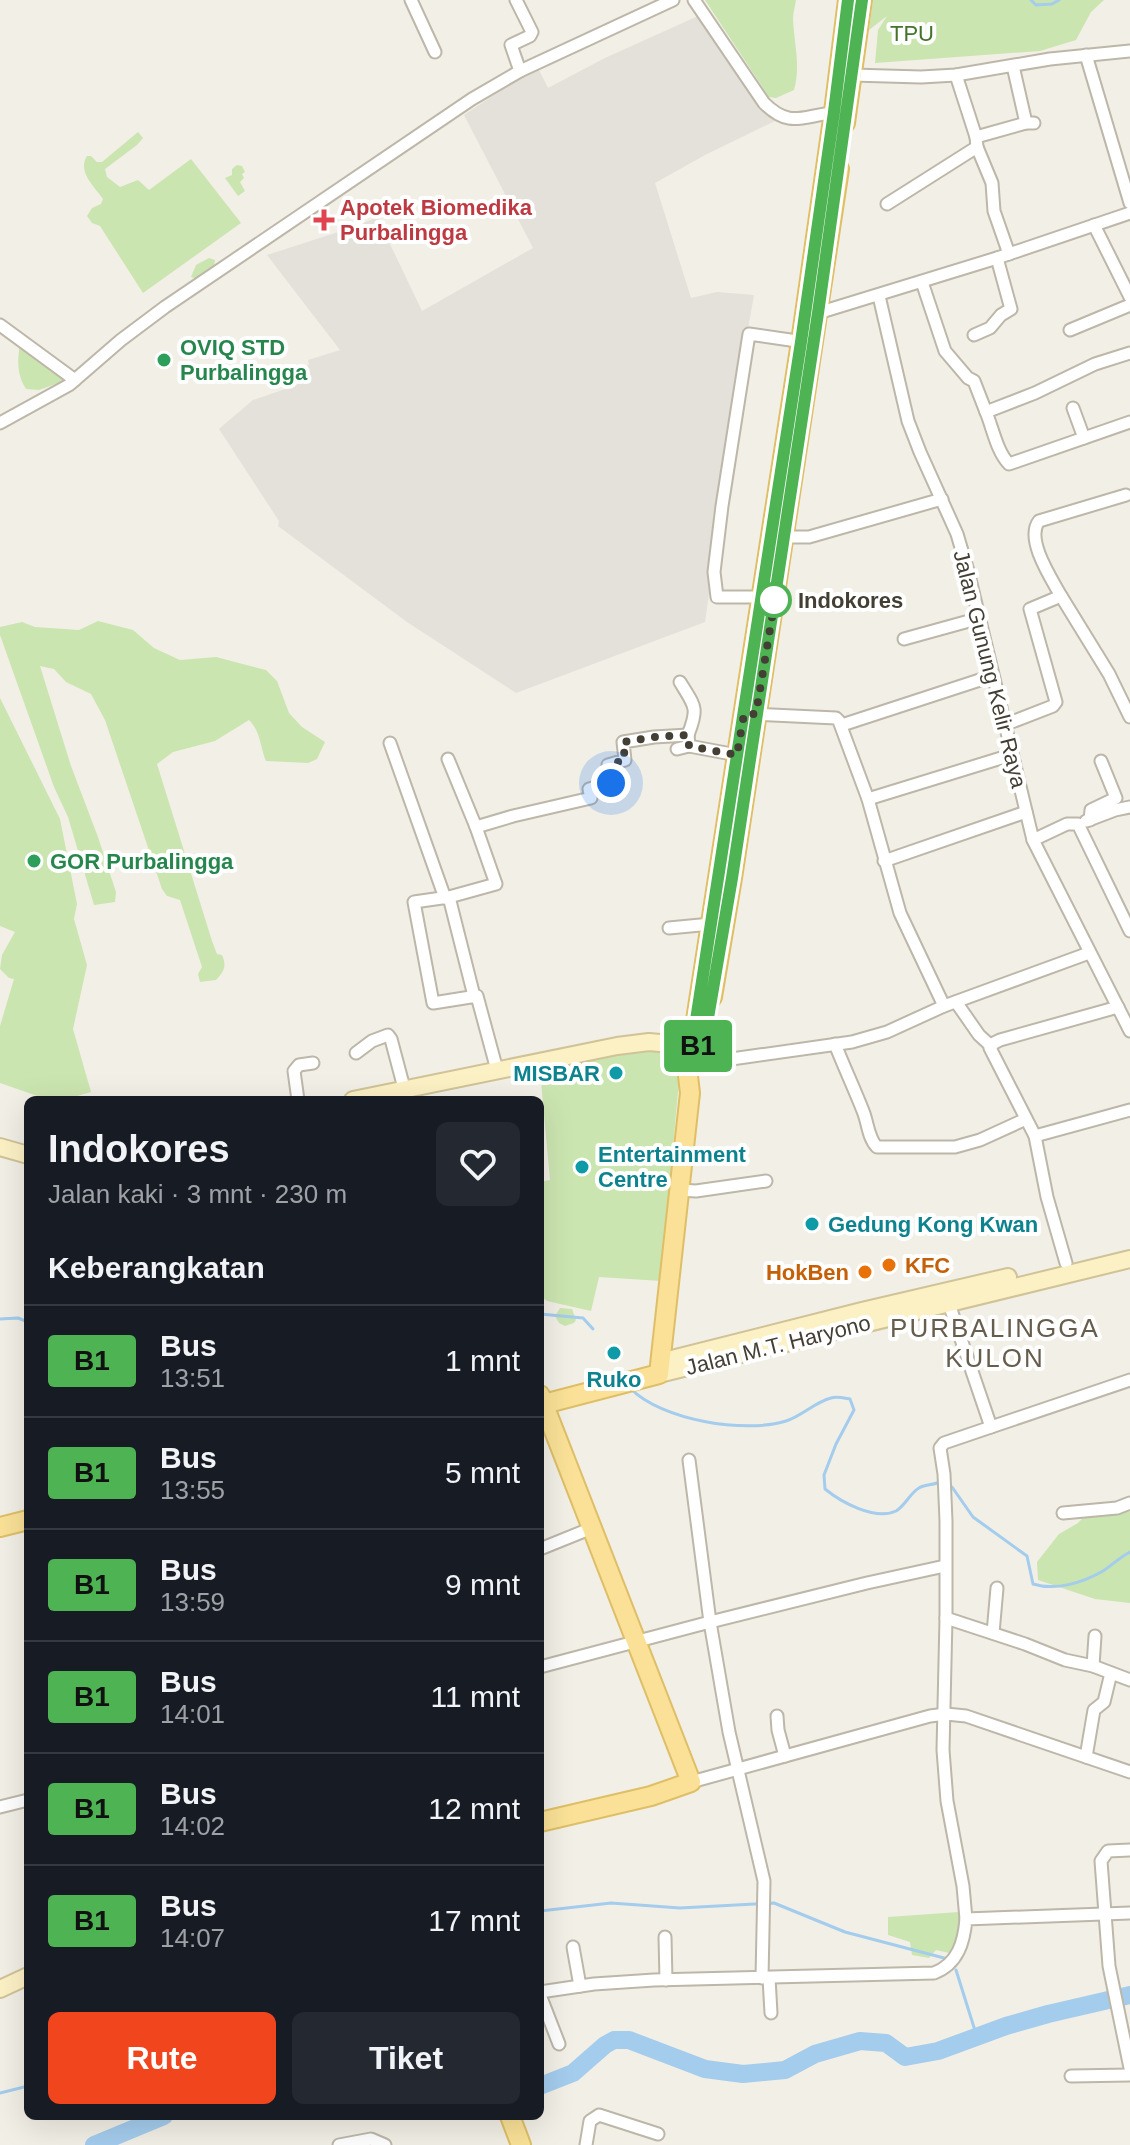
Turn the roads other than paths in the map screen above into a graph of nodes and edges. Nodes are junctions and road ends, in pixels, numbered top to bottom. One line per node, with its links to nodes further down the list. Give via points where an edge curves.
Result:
1 (411, 0): 8 (street)
2 (516, 0): 11 (street, via 532,32 511,45)
3 (673, 0): 11 (street)
4 (694, 0): 14 (street, via 774,113 796,119)
5 (848, 0): 14 (main road)
6 (862, 0): 12 (main road)
7 (1130, 51): 9 (street)
8 (435, 52)
9 (1086, 55): 10 (street); 16 (street)
10 (1013, 66): 13 (street); 15 (street, via 1030,123)
11 (520, 71): 32 (street, via 165,307)
12 (852, 75): 13 (street); 14 (main road)
13 (956, 75): 15 (street)
14 (841, 113): 26 (main road); 30 (main road)
15 (977, 142): 17 (street); 20 (street)
16 (1130, 203)
17 (887, 204)
18 (1130, 213): 19 (street)
19 (1094, 225): 20 (street); 24 (street)
20 (1009, 254): 21 (street)
21 (997, 258): 22 (street); 29 (street, via 1011,309)
22 (922, 282): 23 (street); 34 (street, via 943,346 974,381)
23 (879, 296): 26 (street); 39 (street, Jalan Gunung Kelir Raya, via 908,421)
24 (1130, 297)
25 (1130, 305): 28 (street)
26 (818, 313): 30 (main road)
27 (0, 325): 32 (street)
28 (1070, 330)
29 (974, 335)
30 (807, 343): 40 (main road); 42 (street, via 749,334 728,468 714,572 717,597)
31 (1130, 353): 34 (street)
32 (75, 380): 36 (street)
33 (1073, 408): 37 (street)
34 (986, 412): 37 (street, via 1007,463)
35 (1130, 422): 37 (street)
36 (0, 423)
37 (1084, 438)
38 (1126, 495): 41 (street, via 1039,521 1035,527 1040,557)
39 (942, 499): 40 (street, via 809,537); 43 (street, Jalan Gunung Kelir Raya)
40 (777, 537): 42 (main road)
41 (1061, 596): 48 (street); 50 (street, via 1030,609 1056,702)
42 (767, 607): 47 (main road)
43 (980, 618): 44 (street); 45 (street, Jalan Gunung Kelir Raya)
44 (904, 639)
45 (992, 676): 49 (street); 50 (street, Jalan Gunung Kelir Raya)
46 (680, 682): 52 (street, via 695,707)
47 (750, 714): 49 (street, via 836,718); 53 (main road); 77 (main road, via 732,878)
48 (1130, 717)
49 (842, 725): 57 (street)
50 (1004, 725): 54 (street, Jalan Gunung Kelir Raya)
51 (390, 743): 64 (street)
52 (685, 743): 53 (street); 61 (street, via 654,737 623,742 625,760 608,765 611,783 589,789 591,798)
53 (737, 755): 65 (main road)
54 (1011, 755): 57 (street); 59 (street, Jalan Gunung Kelir Raya)
55 (448, 759): 61 (street)
56 (1101, 761): 60 (street, via 1116,798 1093,809)
57 (868, 799): 63 (street)
58 (1130, 807): 60 (street)
59 (1026, 812): 62 (street, Jalan Gunung Kelir Raya); 63 (street)
60 (1087, 818): 62 (street); 67 (street)
61 (476, 827): 64 (street, via 497,883)
62 (1032, 834): 68 (street, Jalan Gunung Kelir Raya)
63 (884, 861): 71 (street, via 900,913)
64 (447, 898): 69 (street); 69 (street, via 414,904 433,1001)
65 (711, 924): 66 (street); 77 (main road)
66 (669, 928)
67 (1130, 931)
68 (1089, 953): 70 (street); 72 (street, Jalan Gunung Kelir Raya)
69 (474, 996): 79 (street)
70 (956, 1002): 71 (street); 75 (street)
71 (944, 1006): 74 (street, via 887,1032)
72 (1118, 1007): 73 (street, Jalan Gunung Kelir Raya); 75 (street)
73 (1130, 1031)
74 (835, 1044): 77 (street); 84 (street, via 877,1147 955,1147)
75 (991, 1046): 84 (street)
76 (356, 1053): 80 (street, via 390,1036)
77 (696, 1055): 79 (main road, via 649,1042); 89 (main road)
78 (313, 1063): 81 (street, via 295,1068)
79 (497, 1070): 80 (main road)
80 (404, 1088): 82 (main road)
81 (297, 1096)
82 (370, 1096)
83 (1130, 1110): 85 (street)
84 (1026, 1119): 85 (street)
85 (1035, 1136): 92 (street)
86 (0, 1147): 87 (main road)
87 (24, 1154)
88 (766, 1181): 89 (street)
89 (679, 1190): 94 (main road)
90 (1130, 1247): 92 (main road, Jalan M.T. Haryono)
91 (1130, 1259): 93 (main road, Jalan M.T. Haryono)
92 (1066, 1263): 93 (main road, Jalan M.T. Haryono)
93 (947, 1297): 94 (main road, Jalan M.T. Haryono); 98 (street)
94 (659, 1368): 96 (main road)
95 (1130, 1380): 98 (street)
96 (544, 1398)
97 (544, 1407): 104 (main road)
98 (991, 1427): 108 (street, via 940,1448)
99 (689, 1460): 111 (street)
100 (1130, 1503): 101 (street)
101 (1063, 1513)
102 (24, 1521): 103 (main road)
103 (0, 1527)
104 (592, 1528): 107 (street); 114 (main road)
105 (24, 1534): 106 (main road)
106 (0, 1540)
107 (544, 1547)
108 (945, 1566): 110 (street); 111 (street)
109 (997, 1588): 112 (street)
110 (946, 1618): 112 (street); 119 (street)
111 (710, 1622): 114 (street); 123 (street)
112 (993, 1633): 116 (street)
113 (1095, 1636): 116 (street)
114 (636, 1641): 115 (street); 125 (main road)
115 (544, 1666)
116 (1093, 1666): 117 (street)
117 (1111, 1673): 118 (street); 122 (street, via 1104,1702 1094,1710)
118 (1130, 1680)
119 (943, 1714): 121 (street); 122 (street, via 966,1716); 132 (street, via 947,1801)
120 (777, 1716): 121 (street)
121 (785, 1756): 123 (street)
122 (1086, 1757): 124 (street)
123 (736, 1770): 125 (street); 136 (street, via 761,1866)
124 (1130, 1772)
125 (691, 1782): 128 (main road)
126 (24, 1801): 127 (street)
127 (0, 1807)
128 (544, 1821)
129 (1130, 1850): 131 (street, via 1108,1851 1102,1858)
130 (1130, 1913): 131 (street)
131 (1105, 1914): 132 (street); 144 (street, via 1109,1966)
132 (966, 1919): 136 (street, via 963,1944 934,1973)
133 (665, 1937): 137 (street)
134 (573, 1947): 138 (street)
135 (24, 1978): 139 (main road)
136 (765, 1978): 137 (street); 142 (street)
137 (666, 1980): 138 (street)
138 (580, 1986): 140 (street)
139 (0, 1989)
140 (544, 1993)
141 (544, 2005): 143 (street)
142 (771, 2013)
143 (559, 2044)
144 (1130, 2068)
145 (1130, 2075): 146 (street)
146 (1071, 2076)
147 (512, 2120): 151 (main road)
148 (658, 2134): 152 (street, via 599,2115 590,2121)
149 (339, 2145): 150 (street, via 371,2139)
150 (385, 2145)
151 (521, 2145)
152 (586, 2145)

